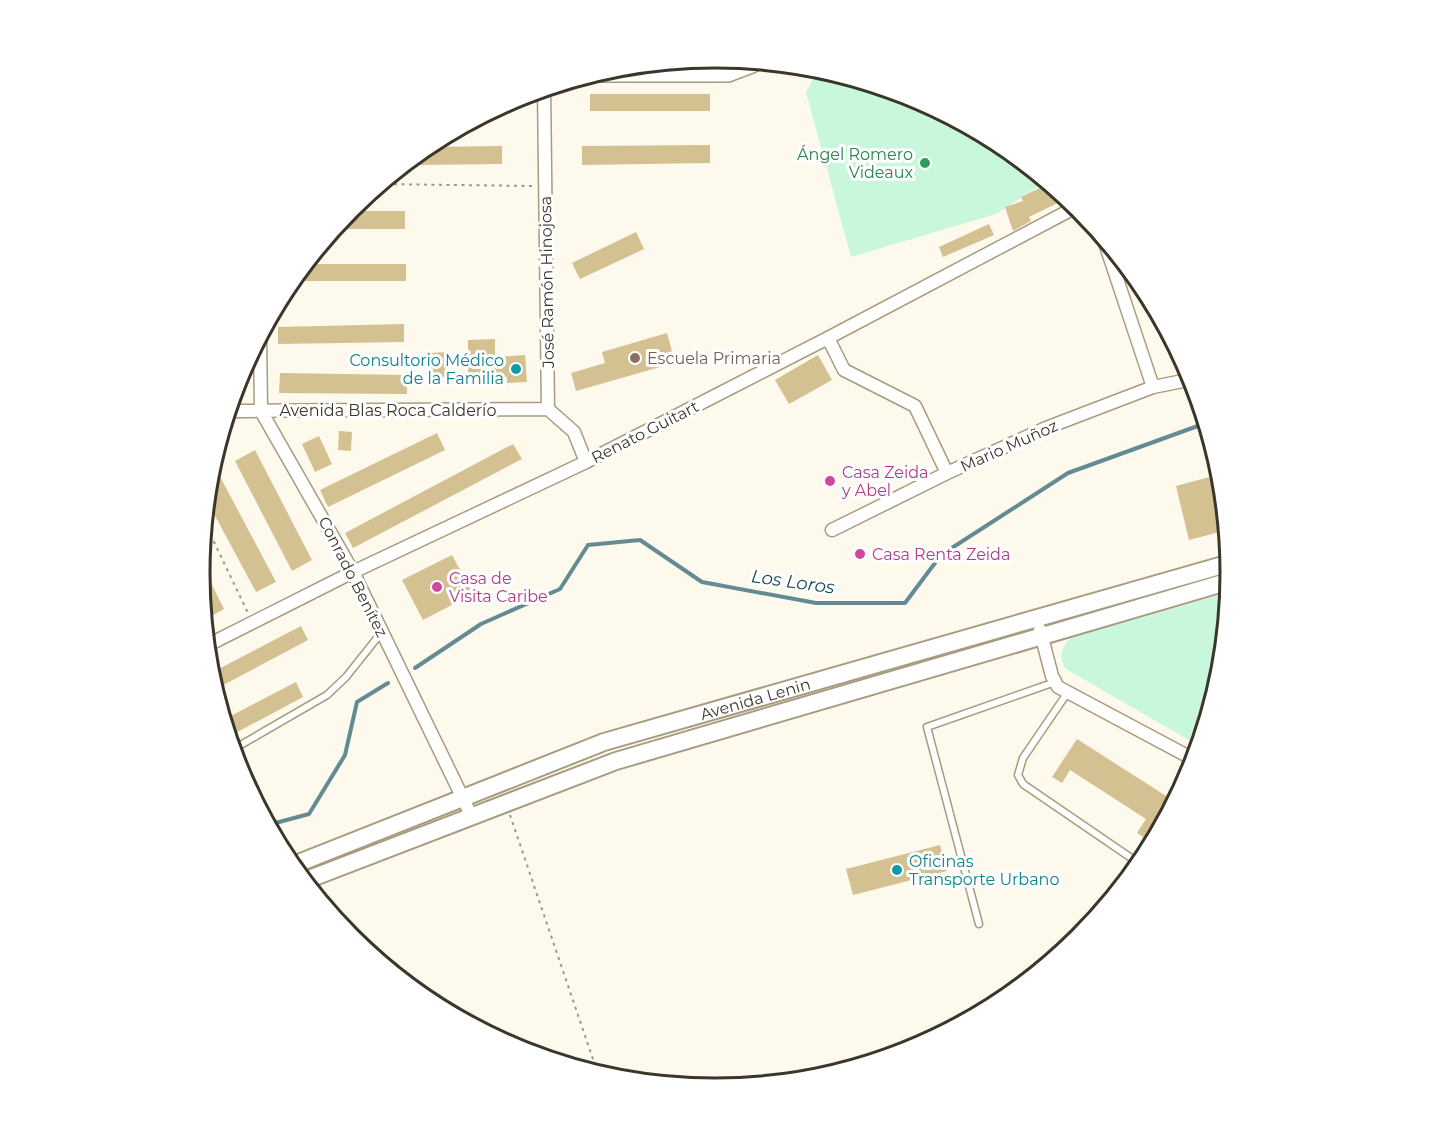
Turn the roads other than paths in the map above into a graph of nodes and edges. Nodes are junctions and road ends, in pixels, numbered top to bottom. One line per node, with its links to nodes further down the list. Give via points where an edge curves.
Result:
1 (742, 69): 2 (street, via 728,74)
2 (636, 74)
3 (544, 97): 10 (street, José Ramón Hinojosa)
4 (1067, 211): 6 (street, Renato Guitart)
5 (1110, 258): 9 (street)
6 (828, 338): 13 (street, Renato Guitart); 14 (street, via 844,370 915,406)
7 (260, 353): 12 (street, Conrado Benítez)
8 (1182, 380): 9 (street, Mario Muñoz)
9 (1153, 387): 14 (street, Mario Muñoz, via 1046,428)
10 (548, 409): 12 (street, Avenida Blas Roca Calderío); 13 (street, via 574,432)
11 (236, 411): 12 (street, Avenida Blas Roca Calderío)
12 (261, 411): 17 (street, Conrado Benítez)
13 (586, 462): 17 (street, Renato Guitart)
14 (947, 473): 15 (street, Mario Muñoz)
15 (832, 530)
16 (1220, 566): 19 (main road, Avenida Lenin)
17 (353, 572): 20 (street, Conrado Benítez); 22 (street, Renato Guitart)
18 (1220, 583): 21 (main road, Avenida Lenin)
19 (1036, 617): 21 (street); 27 (main road, Avenida Lenin, via 604,742)
20 (381, 633): 25 (lane, via 327,696); 27 (street, Conrado Benítez)
21 (1042, 634): 23 (street); 28 (main road, Avenida Lenin, via 616,761)
22 (214, 642)
23 (1055, 682): 24 (street); 32 (lane, via 927,728)
24 (1068, 692): 26 (street); 29 (lane, via 1023,758 1018,775 1023,784)
25 (240, 745)
26 (1186, 755)
27 (462, 797): 28 (street, Conrado Benítez); 30 (main road, Avenida Lenin)
28 (471, 815): 31 (main road, Avenida Lenin)
29 (1132, 858)
30 (301, 862)
31 (312, 878)
32 (979, 924)

